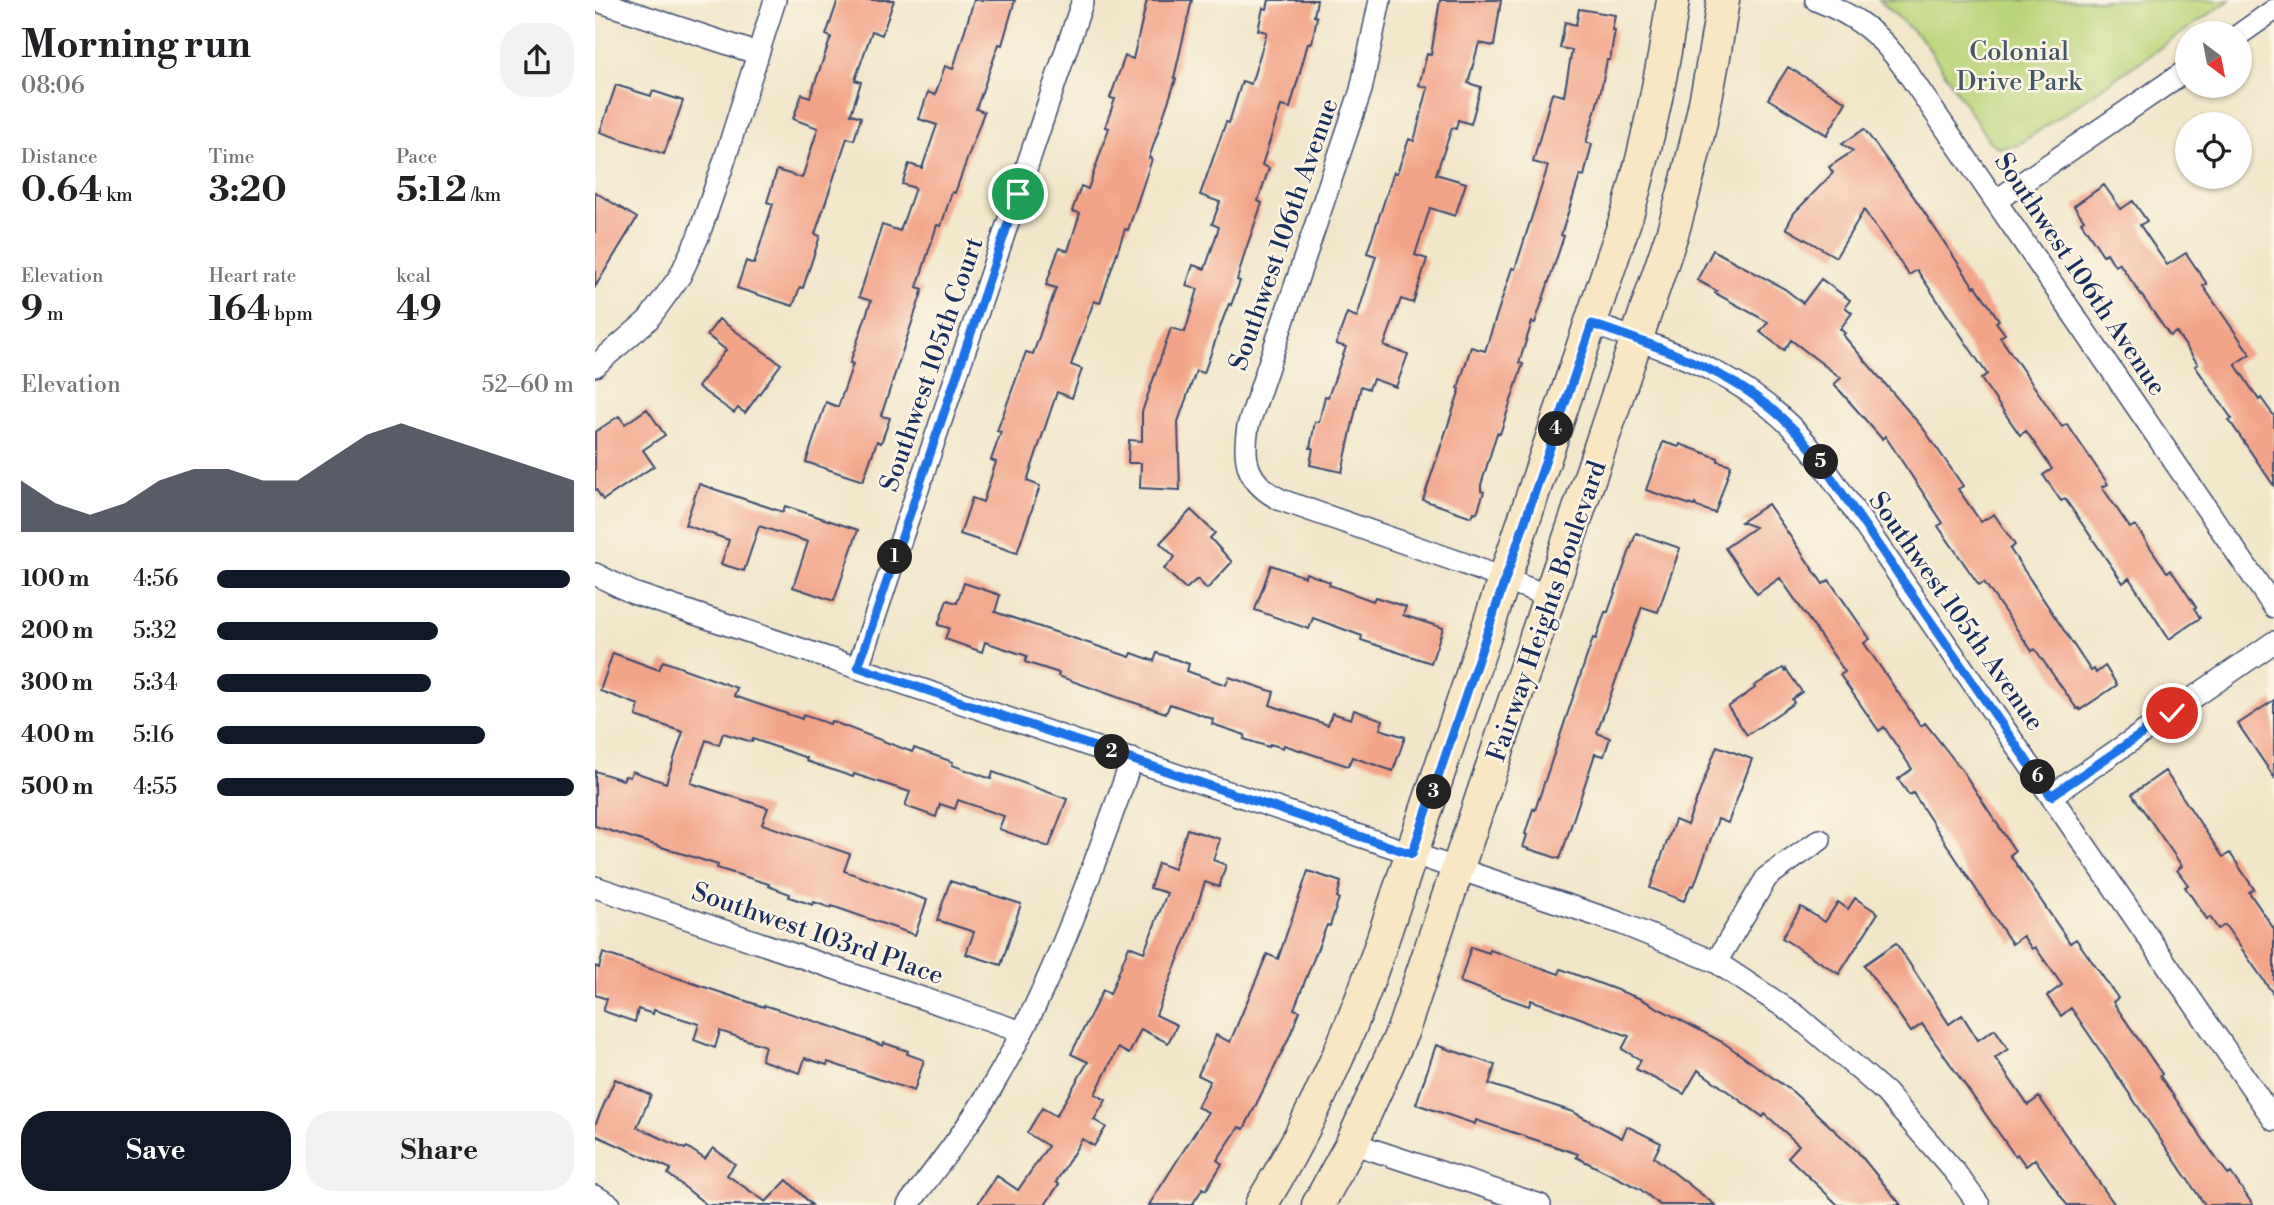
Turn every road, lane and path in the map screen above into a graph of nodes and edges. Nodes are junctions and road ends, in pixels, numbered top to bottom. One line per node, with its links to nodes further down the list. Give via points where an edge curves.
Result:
1 (595, 0): 10 (street)
2 (775, 0): 10 (street)
3 (1083, 0): 21 (street, Southwest 105th Court)
4 (1380, 0): 17 (street, Southwest 106th Avenue, via 1361,90 1248,426 1247,463 1257,485 1291,505)
5 (1673, 0): 13 (street, Fairway Heights Boulevard, via 1646,146)
6 (1723, 0): 14 (street, Fairway Heights Boulevard, via 1697,141)
7 (1816, 0): 12 (street, Southwest 106th Avenue, via 1858,19 1892,51)
8 (2274, 10): 9 (street)
9 (2252, 26)
10 (756, 53): 15 (street, via 719,176 680,276 648,320)
11 (2175, 78): 12 (street)
12 (1997, 200): 19 (street, Southwest 106th Avenue)
13 (1592, 324): 14 (street, Southwest 105th Avenue); 17 (street, Fairway Heights Boulevard)
14 (1637, 340): 18 (street, Fairway Heights Boulevard); 23 (street, Southwest 105th Avenue, via 1717,372 1761,399 1799,433)
15 (595, 366)
16 (595, 574): 21 (street, via 633,593)
17 (1505, 580): 18 (street); 25 (street, Fairway Heights Boulevard)
18 (1551, 597): 26 (street, Fairway Heights Boulevard)
19 (2274, 607)
20 (2274, 642): 23 (street)
21 (858, 667): 22 (street)
22 (1132, 759): 25 (street); 29 (street, via 1082,897)
23 (2051, 796): 30 (street, Southwest 105th Avenue)
24 (1820, 840): 28 (street, via 1767,877)
25 (1412, 854): 26 (street); 35 (street, Fairway Heights Boulevard, via 1346,1039)
26 (1459, 870): 28 (street, via 1620,923); 31 (street, Fairway Heights Boulevard, via 1403,1030)
27 (595, 887): 29 (street, Southwest 103rd Place)
28 (1716, 961): 38 (street, via 1774,998 1859,1068 1910,1119)
29 (1022, 1032): 34 (street, via 991,1089)
30 (2274, 1119)
31 (1352, 1143): 36 (street, Fairway Heights Boulevard); 37 (street)
32 (595, 1196): 33 (street)
33 (610, 1205)
34 (908, 1205)
35 (1261, 1205)
36 (1318, 1205)
37 (1540, 1205)
38 (1979, 1205)

